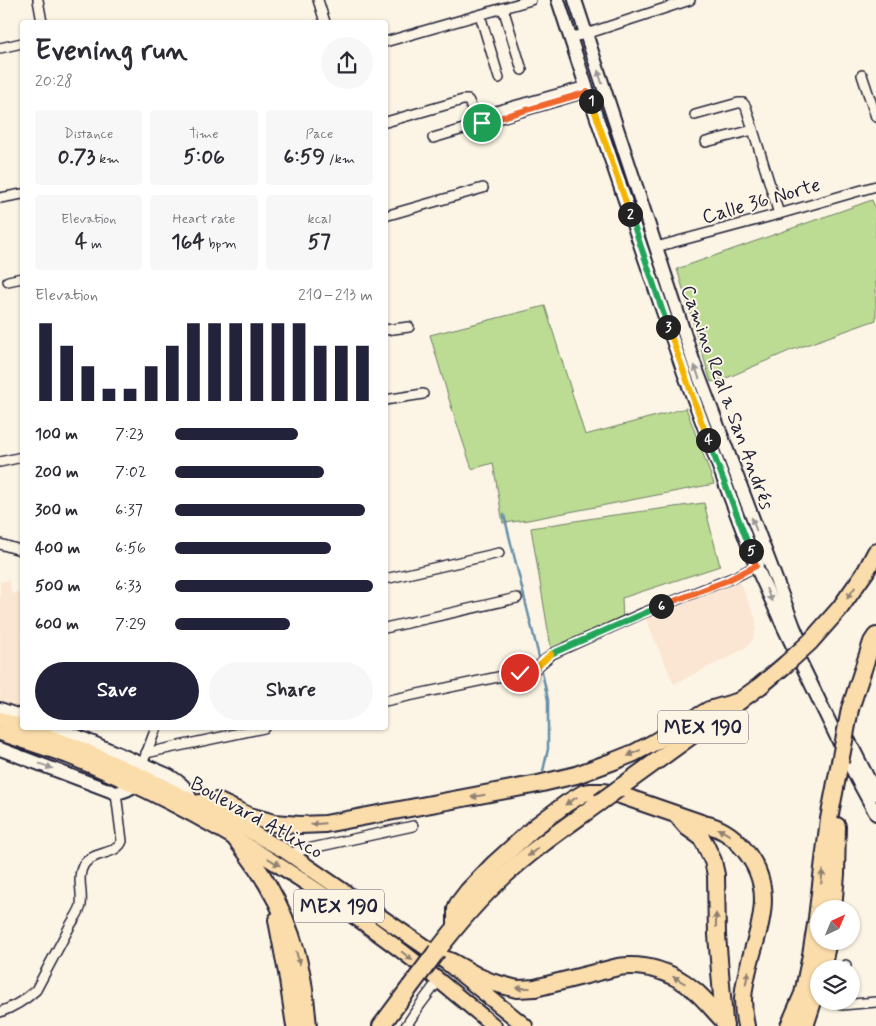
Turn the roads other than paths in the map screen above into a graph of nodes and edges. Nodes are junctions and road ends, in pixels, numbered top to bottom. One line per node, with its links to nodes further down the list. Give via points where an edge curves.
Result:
1 (38, 0): 9 (street)
2 (318, 0): 10 (street)
3 (531, 0): 7 (street)
4 (558, 0): 12 (main road, Camino Real a San Andrés)
5 (575, 0): 11 (main road, Camino Real a San Andrés)
6 (690, 0): 11 (street)
7 (503, 8): 8 (street); 16 (street)
8 (480, 15): 13 (street); 18 (street)
9 (42, 20)
10 (323, 20)
11 (586, 34): 12 (street); 25 (main road, Camino Real a San Andrés, one-way to 11)
12 (571, 37): 19 (main road, Camino Real a San Andrés)
13 (388, 41)
14 (20, 43): 15 (street)
15 (0, 48)
16 (522, 70)
17 (862, 75): 21 (street)
18 (500, 78)
19 (587, 89): 22 (street, via 478,116 468,100 463,100); 24 (street); 27 (main road, Camino Real a San Andrés)
20 (695, 115): 23 (street, via 743,103)
21 (876, 117)
22 (388, 121)
23 (754, 130): 26 (street); 32 (street)
24 (433, 138)
25 (620, 140): 27 (main road); 34 (main road, Camino Real a San Andrés)
26 (706, 142)
27 (606, 144): 42 (main road, Camino Real a San Andrés)
28 (876, 186): 32 (street, Calle 36 Norte)
29 (483, 188): 33 (street)
30 (20, 194): 31 (street)
31 (0, 198)
32 (779, 214): 34 (street, Calle 36 Norte)
33 (388, 215)
34 (656, 247): 41 (main road, Camino Real a San Andrés, one-way to 34)
35 (20, 278): 36 (street)
36 (8, 281)
37 (409, 326): 38 (street)
38 (388, 330)
39 (422, 394): 40 (street)
40 (388, 400)
41 (723, 440): 42 (main road); 49 (main road, Camino Real a San Andrés, one-way to 41)
42 (711, 448): 50 (main road, Camino Real a San Andrés)
43 (20, 457): 44 (street)
44 (0, 462)
45 (0, 544): 46 (street)
46 (20, 550)
47 (876, 552): 56 (highway, MEX 190, one-way to 56, bridge, via 840,608 810,642)
48 (499, 553): 51 (street)
49 (766, 554): 50 (street); 69 (main road, Camino Real a San Andrés, via 794,627)
50 (756, 566): 55 (street, via 552,654 535,669); 69 (main road, Camino Real a San Andrés, one-way to 69, via 785,630)
51 (388, 578)
52 (517, 598): 53 (street)
53 (388, 627)
54 (876, 636): 68 (highway, bridge, via 850,709)
55 (388, 700)
56 (740, 701): 72 (highway, one-way to 72, via 709,710 614,762 529,786 312,825 262,820 217,801); 79 (highway, MEX 190, one-way to 79, bridge, via 548,840 503,877)
57 (0, 710): 58 (main road)
58 (20, 716)
59 (0, 719): 60 (main road, Boulevard Atlixco / MEX 190)
60 (20, 726)
61 (31, 730): 67 (main road, Boulevard Atlixco / MEX 190)
62 (58, 730): 67 (main road)
63 (155, 730): 67 (street)
64 (258, 730): 67 (street)
65 (0, 733): 67 (main road, MEX 190, via 68,756)
66 (0, 749): 70 (main road, one-way to 70)
67 (141, 769): 70 (main road, via 125,791); 72 (main road, Boulevard Atlixco / MEX 190); 76 (main road, Boulevard Atlixco / MEX 190, via 171,803)
68 (839, 769): 78 (highway); 96 (highway, one-way to 68, via 803,994 811,955 829,818)
69 (866, 776): 71 (main road, Camino Real a San Andrés); 73 (main road, Camino Real a San Andrés)
70 (116, 793): 85 (street, via 120,846 86,862 80,871 81,906 36,990 12,1008)
71 (876, 794)
72 (194, 803): 77 (main road, Boulevard Atlixco / MEX 190)
73 (876, 814)
74 (676, 815): 79 (highway, one-way to 79, via 604,792 576,797 536,826 468,891 456,909); 87 (highway, one-way to 74, via 713,861 701,837); 95 (highway, one-way to 74, via 744,998 764,905 758,870 732,836 711,825)
75 (413, 826): 77 (street)
76 (232, 837): 81 (main road, Boulevard Atlixco / MEX 190, one-way to 81, via 290,872); 88 (highway, via 272,906); 89 (highway, one-way to 89, via 253,860 285,917 301,970)
77 (290, 854): 80 (main road, Boulevard Atlixco / MEX 190)
78 (834, 900)
79 (456, 926): 80 (highway)
80 (443, 950): 86 (main road, Boulevard Atlixco / MEX 190); 87 (highway, one-way to 80, via 693,989 649,967 628,965 535,988 517,989 479,977 452,962); 90 (highway, bridge)
81 (438, 981): 91 (street); 92 (main road, Boulevard Atlixco / MEX 190)
82 (876, 1002): 83 (street)
83 (860, 1003)
84 (810, 1010): 97 (highway)
85 (0, 1012)
86 (513, 1015): 93 (main road); 94 (main road, Boulevard Atlixco / MEX 190)
87 (725, 1024)
88 (295, 1026)
89 (308, 1026)
90 (381, 1026)
91 (406, 1026)
92 (494, 1026)
93 (503, 1026)
94 (525, 1026)
95 (746, 1026)
96 (789, 1026)
97 (805, 1026)

